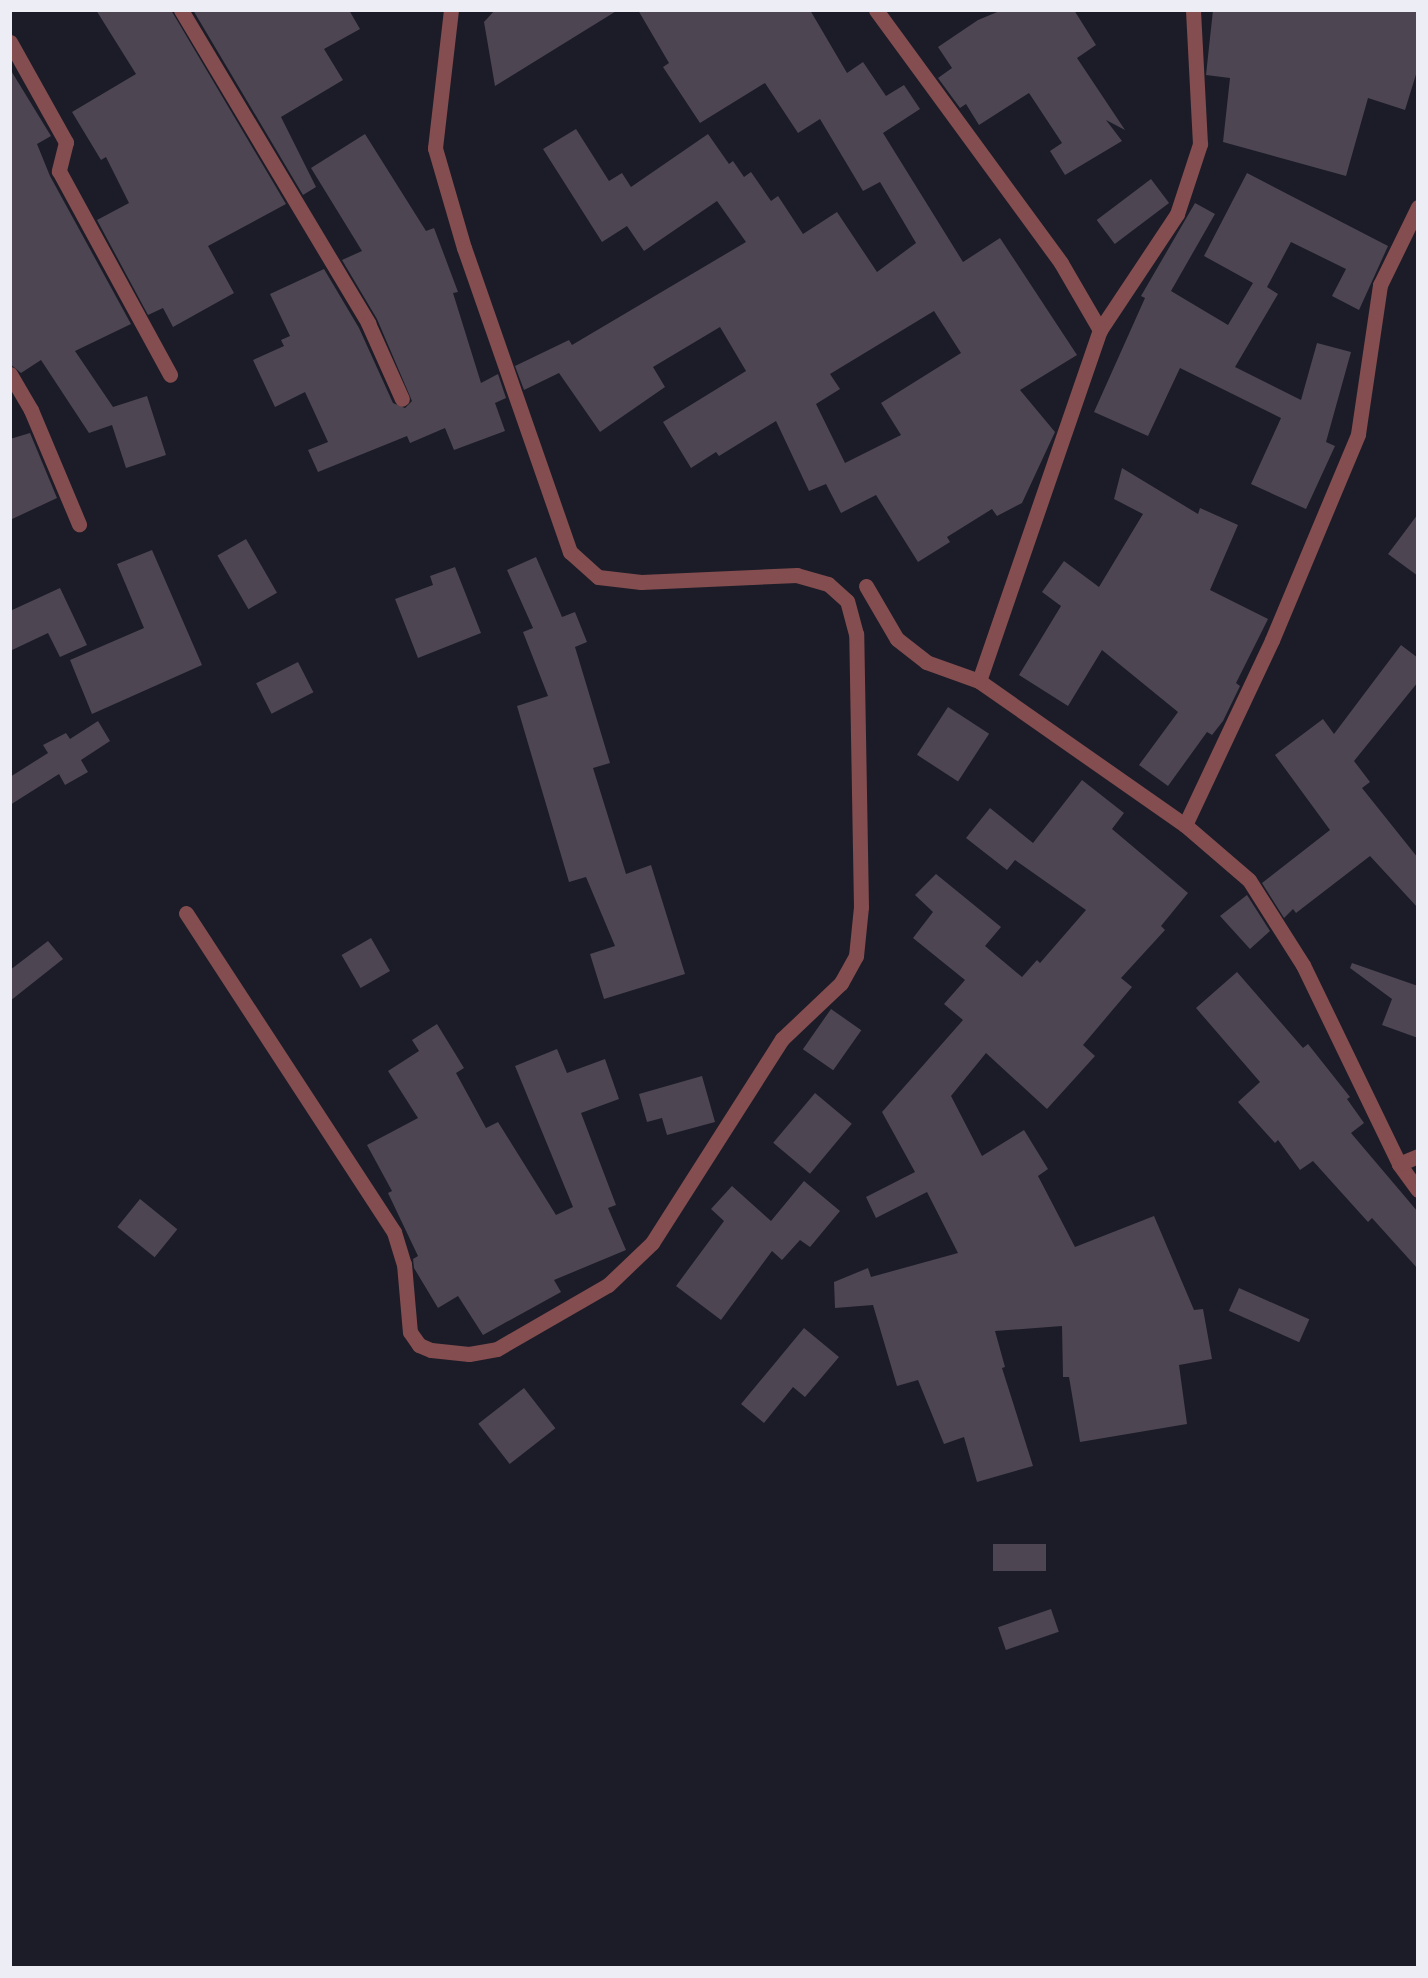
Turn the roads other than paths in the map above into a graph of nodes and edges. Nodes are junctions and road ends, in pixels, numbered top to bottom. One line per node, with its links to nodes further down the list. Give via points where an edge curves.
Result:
1 (181, 10): 10 (street, via 368,323)
2 (452, 10): 15 (street, via 435,148 464,248 570,552 598,577 641,582 797,575 828,584 847,601 856,634 861,907 856,956 841,983 782,1039 652,1243 608,1285 497,1349 469,1354 431,1350 415,1339 408,1313 404,1264 394,1232)
3 (876, 10): 7 (street, via 1061,263)
4 (1193, 10): 7 (street, via 1200,144 1178,214)
5 (10, 42): 9 (street, via 66,142 60,171)
6 (1418, 207): 14 (street, via 1380,285 1358,434 1272,640)
7 (1100, 330): 13 (street)
8 (10, 374): 11 (street, via 31,410)
9 (170, 375)
10 (402, 399)
11 (79, 524)
12 (866, 586): 13 (street, via 897,639 926,662)
13 (979, 681): 14 (street)
14 (1185, 825): 17 (street, via 1249,880 1303,965)
15 (186, 913)
16 (1418, 1156): 17 (street)
17 (1400, 1164): 18 (street)
18 (1418, 1190)

